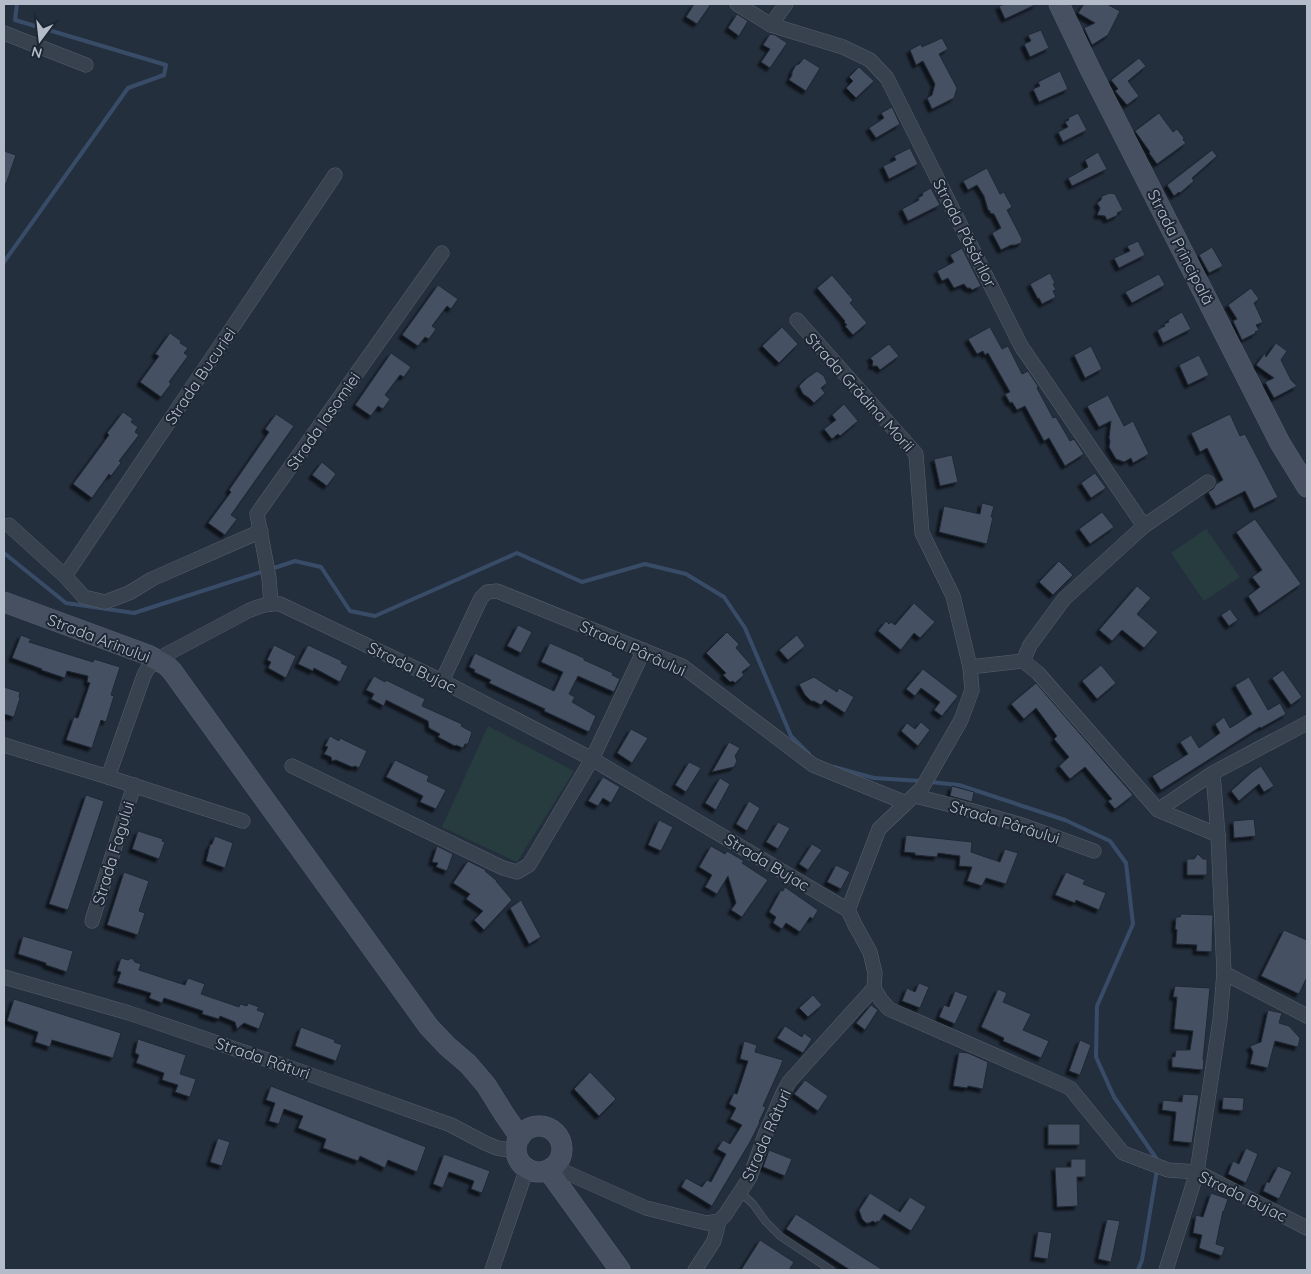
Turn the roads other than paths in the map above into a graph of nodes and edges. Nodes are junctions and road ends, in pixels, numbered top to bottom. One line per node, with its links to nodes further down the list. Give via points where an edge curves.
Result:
1 (737, 4): 4 (street, Strada Păsărilor)
2 (786, 4): 4 (street)
3 (1060, 4): 11 (street, Strada Principală, via 1090,70 1280,443)
4 (771, 25): 13 (street, Strada Păsărilor, via 870,60 887,78 1021,346)
5 (4, 33): 6 (street)
6 (86, 65)
7 (336, 175): 15 (street, Strada Bucuriei)
8 (442, 254): 14 (street, Strada Iasomiei, via 257,514)
9 (796, 320): 21 (street, Strada Grădina Morii, via 916,454 922,532 953,596)
10 (1208, 482): 13 (street)
11 (1307, 487)
12 (9, 525): 15 (street)
13 (1144, 526): 20 (street, via 1064,600 1030,644)
14 (261, 531): 15 (street, via 105,602 84,597); 17 (street, Strada Iasomiei)
15 (65, 576)
16 (4, 602): 19 (street, Strada Arinului)
17 (271, 604): 19 (street, via 248,611); 22 (street, Strada Bujac, via 280,604)
18 (644, 650): 22 (street, Strada Pârâului, via 505,594 487,592 481,598); 25 (street); 30 (street, Strada Pârâului, via 682,666 813,765)
19 (158, 660): 28 (street, Strada Arinului, via 144,675); 41 (street, via 172,671 430,1028 486,1085)
20 (1023, 661): 21 (street); 31 (street, via 1038,673)
21 (970, 667): 30 (street, Strada Grădina Morii, via 972,690 961,720)
22 (442, 681): 25 (street, Strada Bujac)
23 (1307, 723): 27 (street)
24 (4, 744): 28 (street)
25 (592, 759): 26 (street, via 529,865 517,872); 35 (street, Strada Bujac)
26 (292, 766)
27 (1213, 772): 31 (street); 33 (street)
28 (108, 777): 29 (street)
29 (134, 785): 32 (street); 36 (street, Strada Fagului)
30 (914, 796): 34 (street, Strada Pârâului, via 1022,825); 35 (street, Strada Grădina Morii, via 879,829)
31 (1158, 810): 33 (street)
32 (243, 821)
33 (1218, 835): 37 (street)
34 (1094, 852)
35 (848, 910): 39 (street, via 870,952 875,973)
36 (92, 921)
37 (1224, 973): 40 (street); 44 (street)
38 (4, 977): 41 (street, Strada Râturi, via 129,1013 297,1070 452,1125 497,1148 509,1150)
39 (874, 988): 44 (street, Strada Bujac, via 889,1009 1070,1088 1122,1153 1168,1170); 45 (street, Strada Râturi, via 789,1082 764,1134 750,1177)
40 (1307, 1016)
41 (518, 1143): 42 (street, via 518,1157); 43 (street, via 528,1129 534,1127 554,1131 562,1149 558,1162)
42 (527, 1168): 43 (street, via 540,1172); 48 (street)
43 (551, 1169): 46 (street, via 646,1208 698,1222); 49 (street)
44 (1198, 1172): 47 (street, Strada Bujac); 52 (street)
45 (740, 1192): 46 (street, Strada Râturi); 51 (lane, via 780,1236)
46 (719, 1221): 50 (street, via 714,1242)
47 (1307, 1228)
48 (492, 1270)
49 (620, 1270)
50 (695, 1270)
51 (831, 1270)
52 (1166, 1270)

